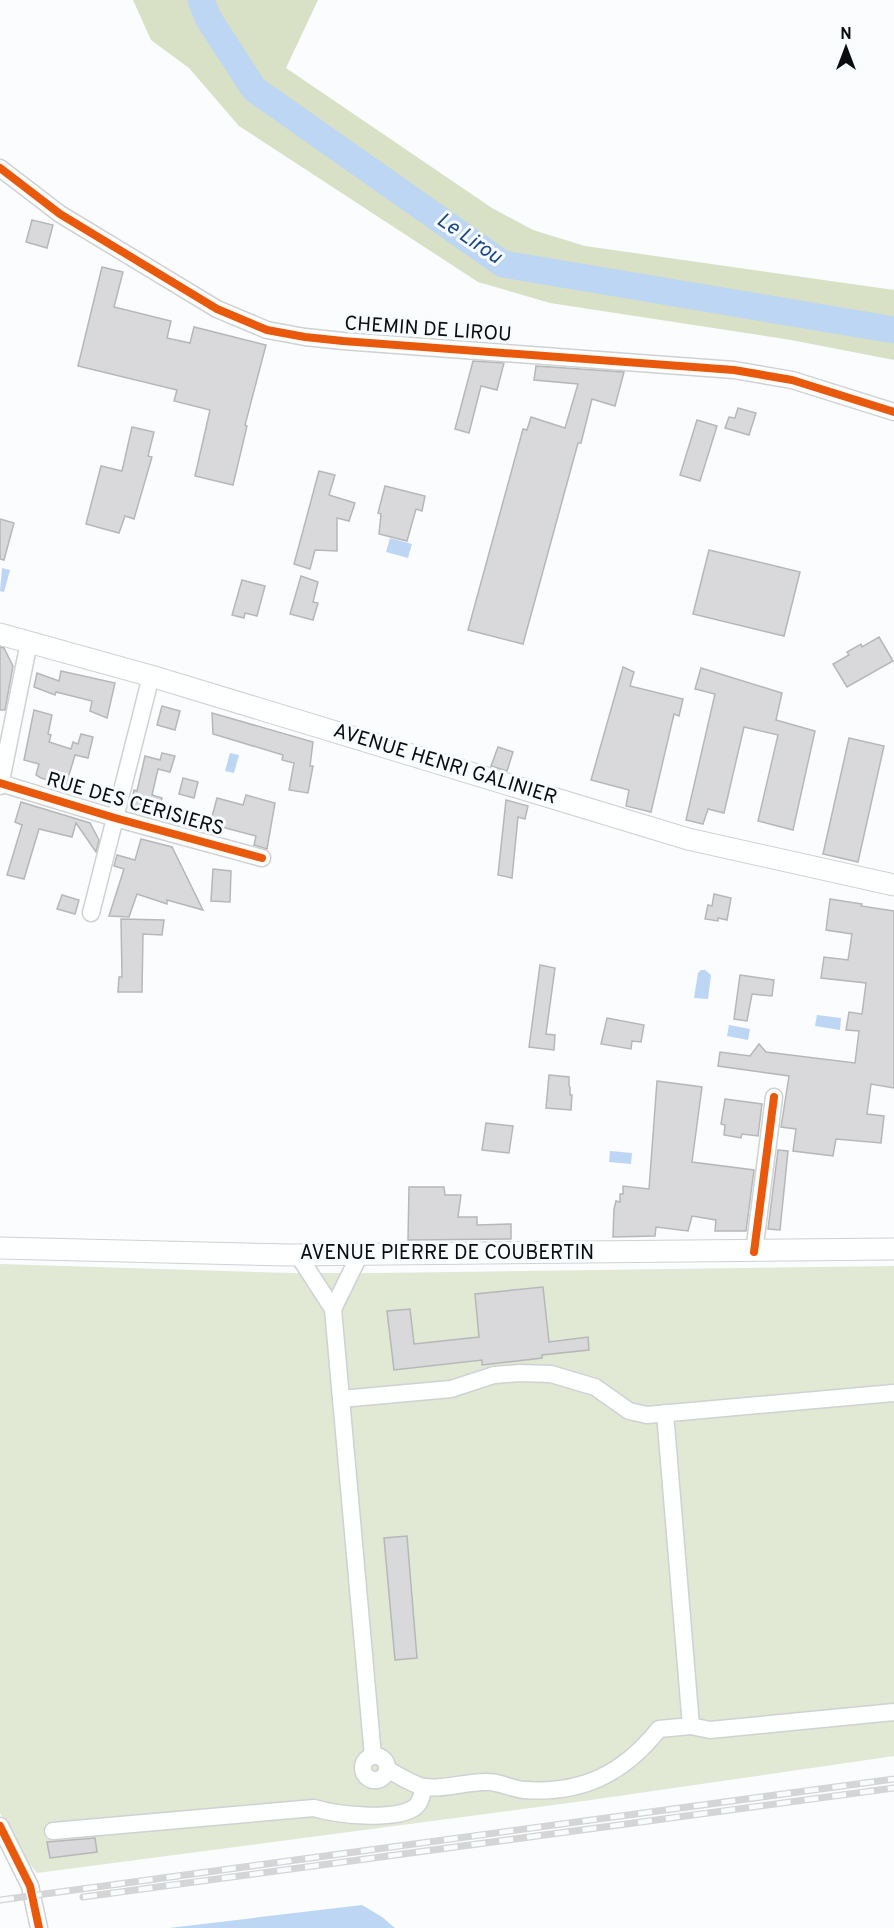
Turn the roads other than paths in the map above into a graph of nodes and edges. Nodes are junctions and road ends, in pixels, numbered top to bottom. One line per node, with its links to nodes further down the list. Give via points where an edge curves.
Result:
1 (0, 168): 2 (street, CHEMIN DE LIROU, via 60,214 136,261 217,309 267,330 304,338 734,370 792,380)
2 (894, 412)
3 (0, 634): 4 (main road, AVENUE HENRI GALINIER)
4 (29, 642): 5 (main road, AVENUE HENRI GALINIER); 6 (street)
5 (151, 676): 7 (street); 9 (main road, AVENUE HENRI GALINIER, via 688,839)
6 (0, 784): 7 (street, RUE DES CERISIERS)
7 (115, 818): 8 (street, RUE DES CERISIERS); 10 (street)
8 (262, 858)
9 (894, 885)
10 (91, 913)
11 (774, 1097): 14 (street)
12 (0, 1248): 16 (main road, AVENUE PIERRE DE COUBERTIN)
13 (894, 1250): 14 (main road, AVENUE PIERRE DE COUBERTIN)
14 (753, 1252): 15 (main road, AVENUE PIERRE DE COUBERTIN)
15 (360, 1254): 16 (main road, AVENUE PIERRE DE COUBERTIN); 17 (street)
16 (298, 1255): 17 (street)
17 (333, 1309): 19 (street)
18 (894, 1393): 20 (street)
19 (341, 1399): 20 (street, via 451,1389 494,1375 551,1374 594,1387 629,1412); 23 (street, via 373,1756 362,1768 366,1778 381,1778 387,1769)
20 (665, 1413): 22 (street)
21 (894, 1712): 22 (street, via 710,1731)
22 (691, 1726): 23 (street, via 659,1730 623,1767 587,1784 552,1790 522,1790 488,1782)
23 (424, 1786): 25 (street, via 420,1802 403,1812 349,1816 314,1808)
24 (0, 1826): 26 (street, via 30,1886)
25 (53, 1832)
26 (39, 1928)

